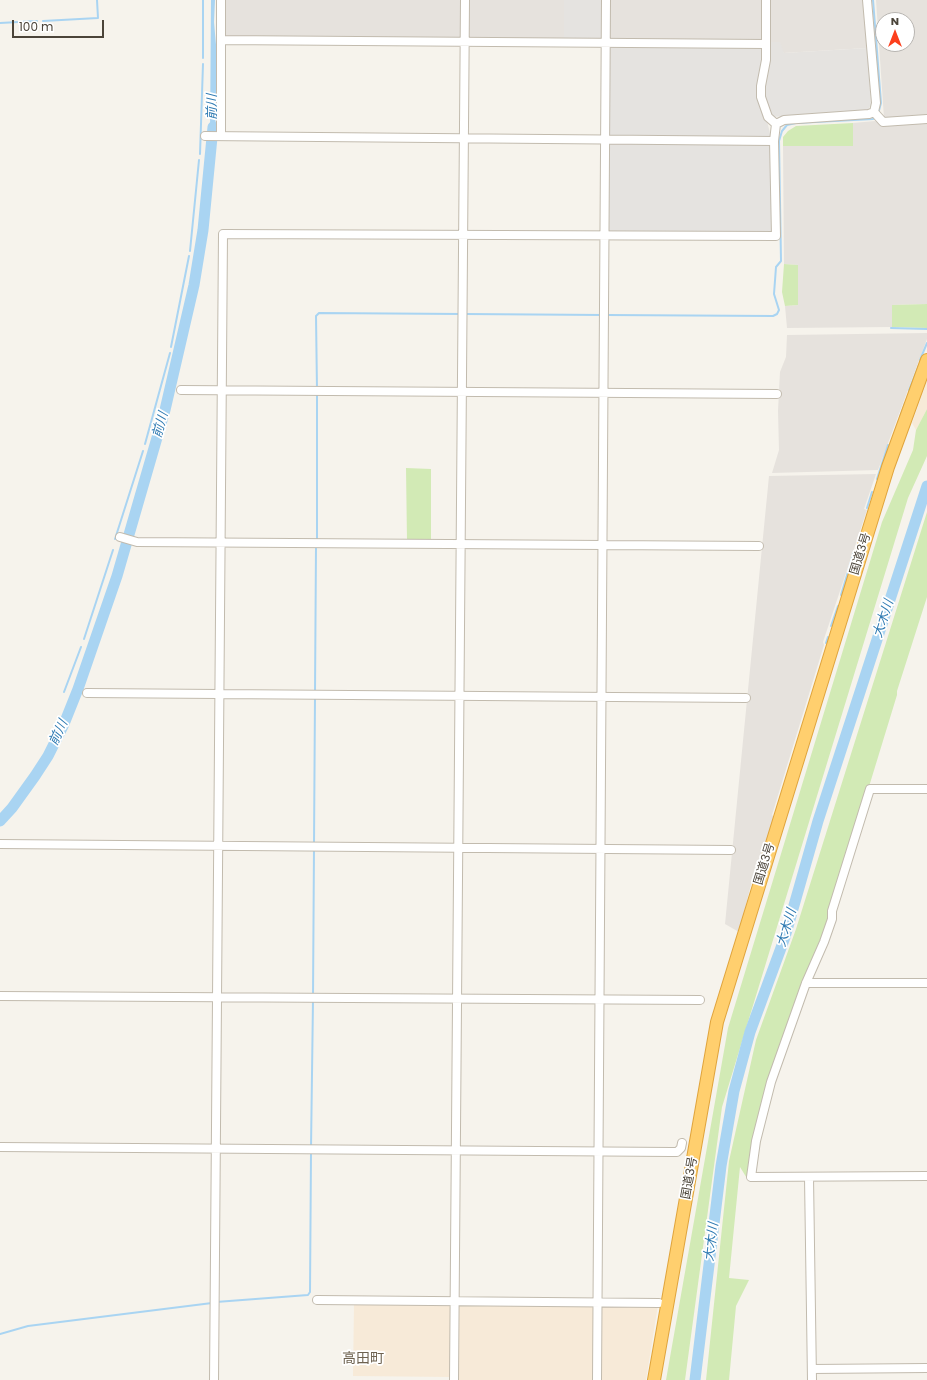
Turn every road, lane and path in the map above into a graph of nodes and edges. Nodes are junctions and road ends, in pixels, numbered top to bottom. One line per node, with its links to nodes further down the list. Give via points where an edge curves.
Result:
1 (220, 0): 6 (street)
2 (465, 0): 7 (street)
3 (606, 0): 8 (street)
4 (766, 0): 9 (street)
5 (867, 0): 10 (street)
6 (221, 40): 7 (street); 14 (street)
7 (465, 42): 8 (street); 15 (street)
8 (606, 43): 9 (street); 16 (street)
9 (766, 44): 12 (street, via 762,97 768,117)
10 (876, 115): 11 (street, via 883,122); 12 (street, via 784,120)
11 (927, 119)
12 (776, 124): 17 (street)
13 (205, 136): 14 (street)
14 (220, 136): 15 (street)
15 (464, 138): 16 (street); 18 (street)
16 (606, 140): 17 (street); 19 (street)
17 (774, 141): 19 (street, via 776,236)
18 (463, 235): 19 (street); 22 (street, via 223,234); 23 (street)
19 (605, 235): 24 (street)
20 (927, 360): 65 (highway, 国道3号, via 888,467 717,1022)
21 (181, 390): 22 (street)
22 (222, 390): 23 (street); 27 (street)
23 (462, 392): 24 (street); 28 (street)
24 (604, 393): 25 (street); 29 (street)
25 (777, 394)
26 (120, 537): 27 (street, via 137,542)
27 (220, 542): 28 (street); 32 (street)
28 (460, 543): 29 (street); 33 (street)
29 (603, 545): 30 (street); 34 (street)
30 (759, 546)
31 (87, 693): 32 (street)
32 (219, 694): 33 (street); 38 (street)
33 (459, 695): 34 (street); 39 (street)
34 (602, 697): 35 (street); 40 (street)
35 (746, 698)
36 (927, 789): 42 (street, via 870,790 832,911 830,925)
37 (0, 844): 38 (street)
38 (218, 846): 39 (street); 45 (street)
39 (458, 847): 40 (street); 46 (street)
40 (600, 848): 41 (street); 47 (street)
41 (731, 850)
42 (806, 983): 43 (street); 55 (street, via 771,1082 756,1141 751,1177)
43 (927, 983)
44 (0, 996): 45 (street)
45 (216, 997): 46 (street); 51 (street)
46 (457, 998): 47 (street); 52 (street)
47 (600, 999): 48 (street); 53 (street)
48 (700, 1000)
49 (682, 1143): 53 (street, via 677,1152)
50 (0, 1147): 51 (street)
51 (216, 1149): 52 (street); 62 (street)
52 (455, 1151): 53 (street); 57 (street)
53 (599, 1152): 58 (street)
54 (927, 1176): 55 (street)
55 (809, 1178): 61 (street)
56 (317, 1300): 57 (street)
57 (455, 1301): 58 (street); 63 (street)
58 (598, 1303): 59 (street); 64 (street)
59 (659, 1303)
60 (927, 1368): 61 (street)
61 (812, 1369): 66 (street)
62 (214, 1380)
63 (454, 1380)
64 (597, 1380)
65 (654, 1380)
66 (812, 1380)

